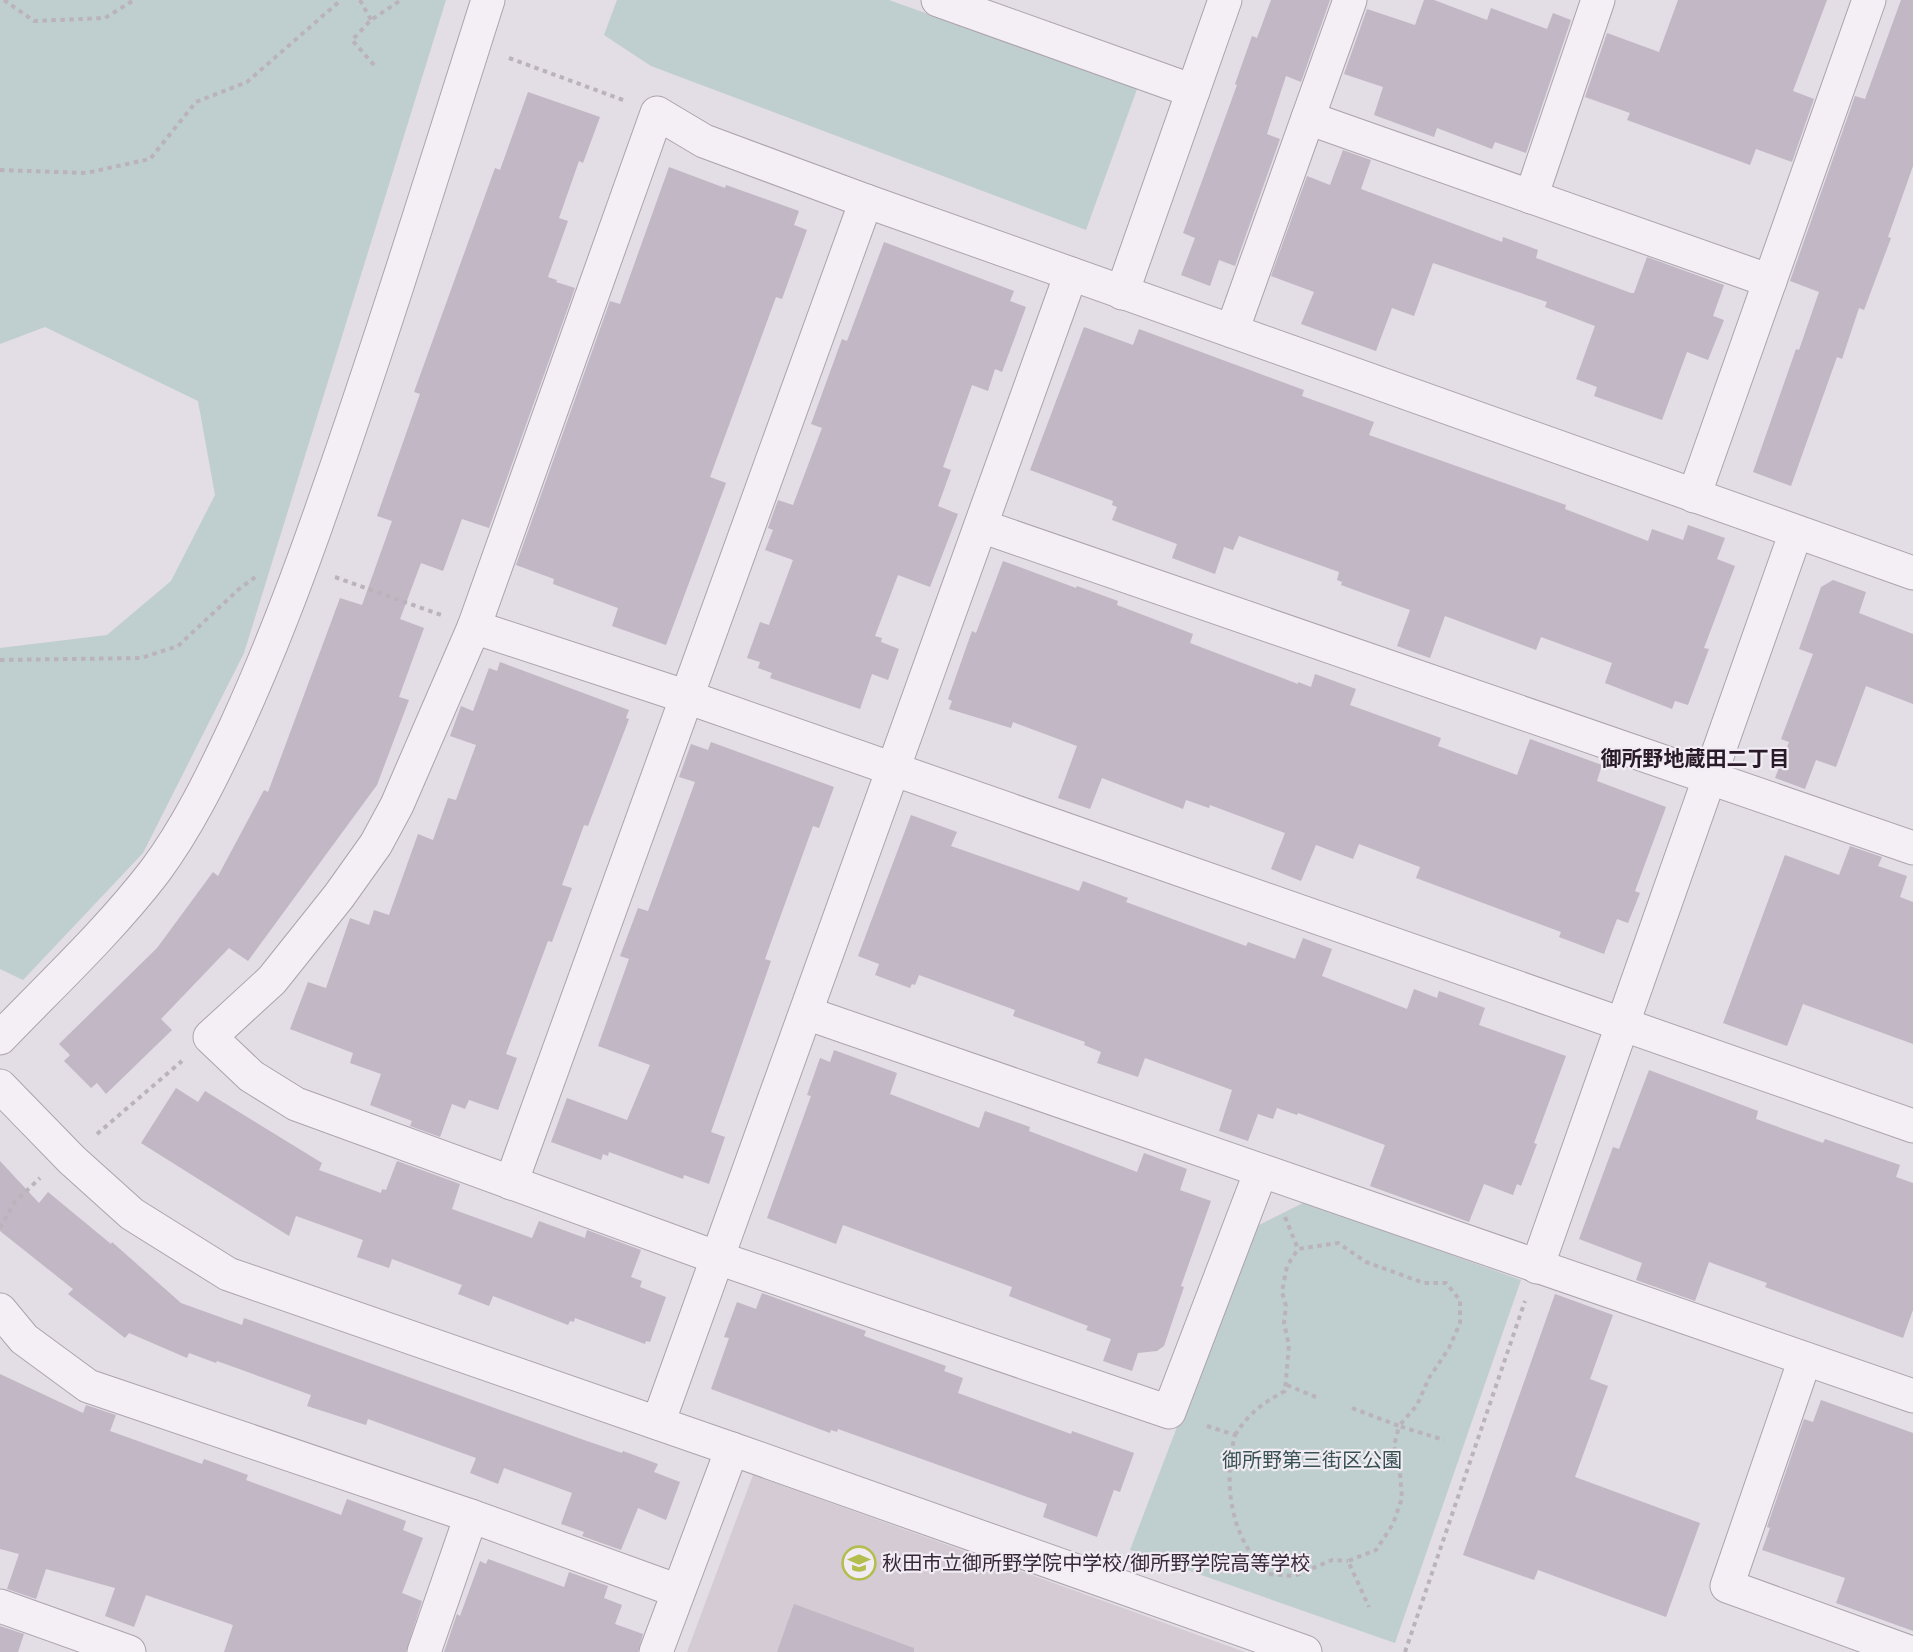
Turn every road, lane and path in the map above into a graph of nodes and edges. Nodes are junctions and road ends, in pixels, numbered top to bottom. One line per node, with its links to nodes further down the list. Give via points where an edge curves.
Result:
1 (4, 0): 2 (path, via 34,21 105,18)
2 (134, 0)
3 (341, 0): 18 (path, via 247,82 196,102 150,159 87,172)
4 (360, 0): 12 (path)
5 (402, 0): 12 (path)
6 (488, 0): 40 (street, via 309,546 262,668 222,756 189,819 155,871)
7 (938, 0): 15 (street)
8 (1225, 0): 15 (street)
9 (1350, 0): 17 (street)
10 (1598, 0): 19 (street)
11 (1869, 0): 22 (street)
12 (371, 20): 14 (path, via 352,40)
13 (506, 57): 16 (path)
14 (375, 65)
15 (1193, 91): 23 (street)
16 (657, 113): 20 (street, via 704,141); 31 (street)
17 (1308, 118): 19 (street); 24 (street)
18 (0, 170)
19 (1531, 197): 22 (street)
20 (866, 201): 21 (street); 33 (street)
21 (1071, 274): 23 (street); 26 (street)
22 (1770, 281): 25 (street)
23 (1122, 292): 24 (street)
24 (1232, 331): 25 (street)
25 (1694, 496): 27 (street)
26 (981, 526): 34 (street); 35 (street)
27 (1796, 532): 29 (street); 35 (street)
28 (267, 569): 32 (path, via 177,645 150,655)
29 (1913, 573)
30 (331, 575): 31 (path)
31 (474, 627): 33 (street); 39 (street, via 397,805 376,844 272,980)
32 (0, 660)
33 (687, 697): 34 (street); 46 (street)
34 (893, 769): 37 (street); 38 (street)
35 (1710, 778): 36 (street); 38 (street)
36 (1913, 848)
37 (806, 1013): 44 (street); 50 (street)
38 (1623, 1025): 42 (street); 51 (street)
39 (210, 1037): 43 (path); 46 (street, via 251,1076 296,1104)
40 (0, 1038)
41 (0, 1086): 58 (street, via 72,1160 132,1214 228,1274)
42 (1913, 1126)
43 (93, 1138)
44 (1261, 1171): 50 (street, via 1169,1412); 51 (street)
45 (47, 1172): 48 (path, via 14,1203)
46 (511, 1183): 50 (street)
47 (1283, 1212): 49 (path)
48 (0, 1228)
49 (1298, 1250): 54 (path, via 1287,1266 1282,1292 1289,1345); 60 (path, via 1338,1243 1366,1262 1424,1283 1446,1283 1460,1300 1460,1323 1449,1348 1417,1405)
50 (718, 1258): 58 (street)
51 (1537, 1266): 53 (street); 73 (path)
52 (0, 1310): 64 (street, via 24,1339 88,1386)
53 (1805, 1359): 55 (street); 74 (street, via 1727,1586)
54 (1287, 1385): 56 (path); 61 (path, via 1244,1421)
55 (1913, 1396)
56 (1318, 1398)
57 (1352, 1408): 60 (path)
58 (658, 1424): 63 (street)
59 (1207, 1426): 61 (path)
60 (1399, 1426): 62 (path); 65 (path, via 1394,1446 1402,1498 1393,1524 1376,1550)
61 (1236, 1436): 65 (path, via 1231,1451 1233,1515 1250,1552 1268,1574 1294,1576 1332,1560)
62 (1444, 1440)
63 (732, 1449): 66 (street); 72 (street)
64 (471, 1516): 66 (street); 70 (street)
65 (1348, 1561): 68 (path)
66 (678, 1591): 71 (street)
67 (0, 1606): 69 (street)
68 (1369, 1606)
69 (129, 1652)
70 (424, 1652)
71 (657, 1652)
72 (1305, 1652)
73 (1405, 1652)
74 (1909, 1652)

